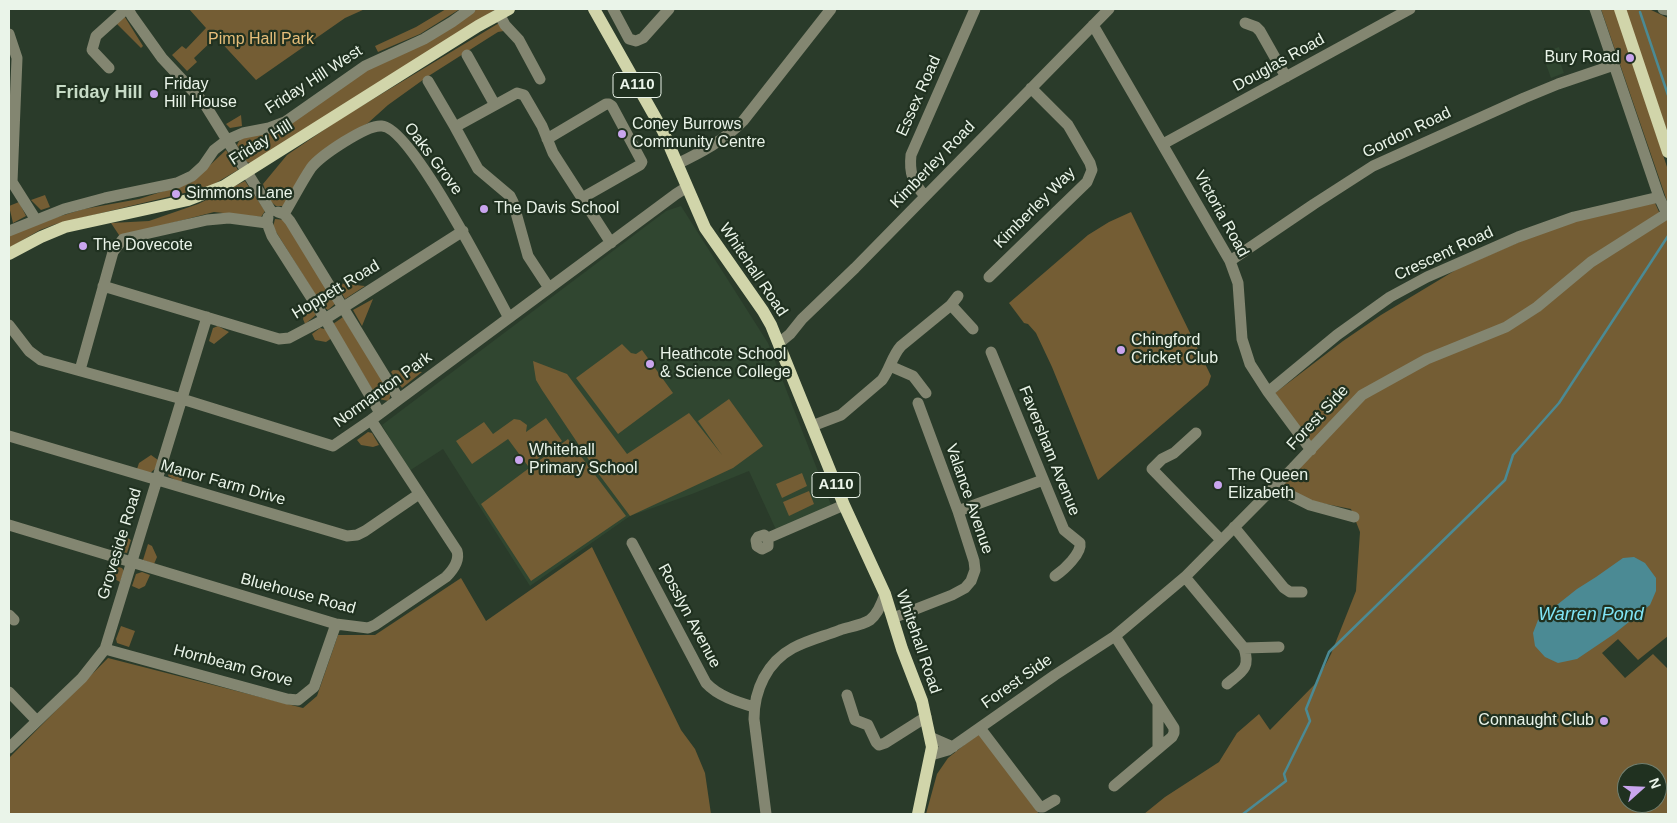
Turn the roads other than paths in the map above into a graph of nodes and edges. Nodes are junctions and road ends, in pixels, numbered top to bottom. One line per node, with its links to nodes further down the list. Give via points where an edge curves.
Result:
1 (127, 9): 21 (street, via 96,36 92,50); 29 (street, via 162,58 204,103)
2 (470, 9): 29 (street, Friday Hill West, via 424,39 365,66 285,122)
3 (594, 9): 15 (main road, Whitehall Road / A110)
4 (669, 9): 14 (street, via 644,38 636,40 629,39)
5 (831, 9): 32 (street, via 743,121 732,132)
6 (976, 9): 35 (street, Essex Road, via 910,155 911,177)
7 (1109, 9): 17 (street, Kimberley Road)
8 (1410, 9): 22 (street, Douglas Road)
9 (1595, 9): 20 (street)
10 (1620, 9): 31 (main road)
11 (1663, 9): 12 (street)
12 (1668, 10)
13 (504, 11): 23 (street, via 505,25 519,40); 33 (main road, Friday Hill)
14 (614, 11): 15 (street)
15 (601, 21): 32 (main road, Whitehall Road / A110, via 660,126)
16 (1245, 23): 22 (street, via 1260,31)
17 (1093, 25): 25 (street, Kimberley Road); 30 (street, Victoria Road)
18 (9, 34): 41 (street, via 16,58 12,182)
19 (467, 56): 26 (street)
20 (1614, 65): 36 (street); 47 (street, Gordon Road, via 1524,98 1373,166)
21 (109, 68)
22 (1286, 77): 30 (street, Douglas Road)
23 (540, 79)
24 (428, 81): 27 (street)
25 (1031, 88): 35 (street, Kimberley Road); 48 (street, Kimberley Way, via 1068,125 1092,170 1087,182)
26 (496, 105): 27 (street); 28 (street, via 517,93 524,95)
27 (455, 127): 50 (street, via 478,169 510,196 528,256)
28 (547, 139): 37 (street); 37 (street, via 606,104 612,106 642,162)
29 (227, 140): 33 (street); 41 (street, Friday Hill West, via 192,176 177,183 96,200)
30 (1163, 144): 47 (street, Victoria Road)
31 (1668, 152)
32 (677, 164): 34 (main road, Whitehall Road / A110)
33 (247, 172): 38 (street); 46 (main road, Friday Hill, via 224,186 188,200 65,227)
34 (687, 187): 45 (street, Normanton Park); 57 (main road, Whitehall Road / A110, via 705,228 763,311)
35 (925, 196): 57 (street, Kimberley Road)
36 (1659, 197): 40 (street); 61 (street, Crescent Road, via 1574,216 1427,277 1390,297 1337,335)
37 (582, 198): 45 (street)
38 (271, 211): 39 (street); 42 (street)
39 (284, 214): 44 (street, Oaks Grove, via 316,162 358,133 374,126 384,126 397,134 435,185); 51 (street)
40 (1668, 214): 70 (street, Forest Side, via 1591,262 1537,307 1506,327 1427,359 1362,395)
41 (36, 220): 43 (street, Friday Hill West)
42 (267, 223): 49 (street, via 229,218 207,220 124,240 113,252); 54 (street, Bluehouse Road)
43 (9, 231)
44 (463, 232): 51 (street, Hoppett Road); 53 (street, Oaks Grove)
45 (611, 243): 50 (street, Normanton Park)
46 (9, 254)
47 (1230, 261): 61 (street, Victoria Road, via 1239,290 1245,351)
48 (989, 277)
49 (104, 286): 52 (street, Hoppett Road); 60 (street)
50 (549, 288): 53 (street, Normanton Park)
51 (344, 306): 54 (street, Hoppett Road); 64 (street)
52 (207, 316): 54 (street, Hoppett Road, via 279,339 290,338); 63 (street, Groveside Road)
53 (509, 318): 64 (street, Normanton Park)
54 (325, 319): 66 (street, Bluehouse Road)
55 (9, 325): 60 (street, Normanton Park, via 29,351 41,360)
56 (973, 329): 59 (street, via 955,300 901,346)
57 (779, 343): 67 (main road, Whitehall Road / A110)
58 (992, 352): 71 (street, Faversham Avenue)
59 (890, 366): 62 (street, via 913,376); 67 (street, via 882,380 841,415)
60 (80, 370): 63 (street, Normanton Park)
61 (1268, 392): 70 (street, Victoria Road)
62 (926, 393)
63 (182, 399): 66 (street, Normanton Park, via 333,446); 72 (street, Groveside Road)
64 (399, 399): 66 (street, Normanton Park)
65 (918, 404): 76 (street, Valance Avenue)
66 (376, 416): 74 (street, Bluehouse Road)
67 (812, 426): 75 (main road, Whitehall Road / A110)
68 (1196, 433): 81 (street, via 1152,469)
69 (9, 436): 72 (street, Manor Farm Drive)
70 (1310, 450): 73 (street, Forest Side)
71 (1043, 480): 76 (street); 84 (street, Faversham Avenue, via 1064,530 1081,546 1063,571)
72 (157, 481): 74 (street, Manor Farm Drive, via 347,536 357,536); 83 (street, Groveside Road)
73 (1274, 487): 77 (street, via 1310,505); 79 (street, Forest Side)
74 (419, 494): 90 (street, Bluehouse Road, via 457,551 452,571 375,625 368,628)
75 (844, 505): 80 (street); 87 (main road, Whitehall Road / A110)
76 (958, 511): 89 (street, Valance Avenue, via 974,560 971,581 952,595)
77 (1354, 517)
78 (9, 524): 83 (street, Bluehouse Road)
79 (1234, 527): 81 (street, Forest Side); 86 (street, via 1284,588 1290,592)
80 (768, 538)
81 (1221, 540): 85 (street, Forest Side)
82 (632, 542): 98 (street, Rosslyn Avenue, via 706,683 725,696)
83 (132, 563): 90 (street, Bluehouse Road); 94 (street, Groveside Road)
84 (1055, 576)
85 (1185, 577): 91 (street, Forest Side); 93 (street)
86 (1302, 592)
87 (884, 594): 88 (street, via 881,606); 89 (main road, Whitehall Road / A110)
88 (870, 620): 89 (street); 98 (street, via 794,648 781,656 763,679)
89 (894, 621): 99 (main road, Whitehall Road / A110)
90 (336, 624): 94 (street, Hornbeam Grove, via 314,687 298,700)
91 (1115, 636): 101 (street, Forest Side); 106 (street, via 1174,728 1174,733)
92 (1279, 647): 93 (street)
93 (1244, 648): 95 (street, via 1247,657 1245,669)
94 (105, 649): 100 (street, Groveside Road, via 82,678)
95 (1227, 684)
96 (9, 692): 100 (street)
97 (847, 695): 99 (street, via 855,720 868,724 879,745)
98 (754, 707): 108 (street)
99 (926, 717): 102 (main road, Whitehall Road / A110)
100 (37, 721): 104 (street, Groveside Road)
101 (980, 728): 103 (street, Forest Side); 107 (street, via 1040,807)
102 (930, 737): 103 (street); 105 (main road, Whitehall Road / A110)
103 (953, 747): 105 (street, Forest Side)
104 (9, 748)
105 (931, 755): 109 (main road, Whitehall Road / A110)
106 (1114, 786)
107 (1055, 800)
108 (766, 814)
109 (918, 814)

